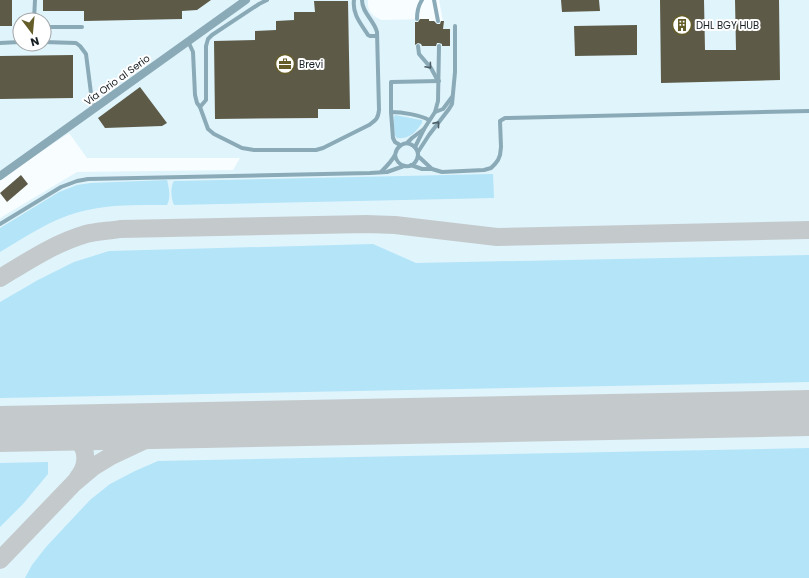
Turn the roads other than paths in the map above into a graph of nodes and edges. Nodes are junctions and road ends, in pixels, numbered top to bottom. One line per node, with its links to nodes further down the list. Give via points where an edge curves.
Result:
1 (34, 0): 8 (lane)
2 (246, 0): 15 (street, Via Orio al Serio)
3 (267, 0): 23 (lane, via 208,38 206,100)
4 (354, 0): 14 (lane, via 356,17 368,35)
5 (362, 0): 14 (lane, via 363,8 375,26)
6 (422, 0): 9 (lane)
7 (434, 0): 10 (lane)
8 (34, 12)
9 (417, 19)
10 (438, 21)
11 (455, 26): 22 (lane)
12 (52, 27): 13 (lane)
13 (82, 27)
14 (377, 36): 23 (lane, via 378,118 369,126 323,148 242,148 208,129)
15 (188, 41): 23 (lane, via 193,52 194,95); 24 (street, Via Orio al Serio)
16 (0, 42): 17 (lane)
17 (12, 42)
18 (52, 42): 24 (lane, via 76,43 86,54)
19 (418, 46): 21 (lane, one-way to 21, via 419,54)
20 (440, 46): 21 (lane)
21 (439, 81): 26 (lane, via 391,82); 27 (lane)
22 (454, 95): 27 (lane, via 443,108); 33 (lane, one-way to 22, via 429,134 450,109)
23 (200, 107)
24 (95, 108): 39 (street, Via Orio al Serio)
25 (809, 111): 37 (lane, via 505,118 500,122 500,155 491,168 442,172)
26 (391, 112): 28 (lane); 31 (lane, via 393,138)
27 (435, 112): 28 (lane)
28 (429, 120): 29 (lane)
29 (424, 129): 30 (lane); 32 (lane)
30 (407, 143): 31 (lane); 32 (lane)
31 (400, 145): 34 (lane)
32 (415, 147): 33 (lane)
33 (418, 154): 35 (lane, via 415,163); 37 (lane)
34 (395, 155): 36 (lane, via 398,162); 38 (lane)
35 (411, 165): 36 (lane); 37 (lane)
36 (404, 166): 38 (lane)
37 (432, 169)
38 (382, 172): 40 (lane, via 88,179 61,187)
39 (0, 176)
40 (0, 224)

